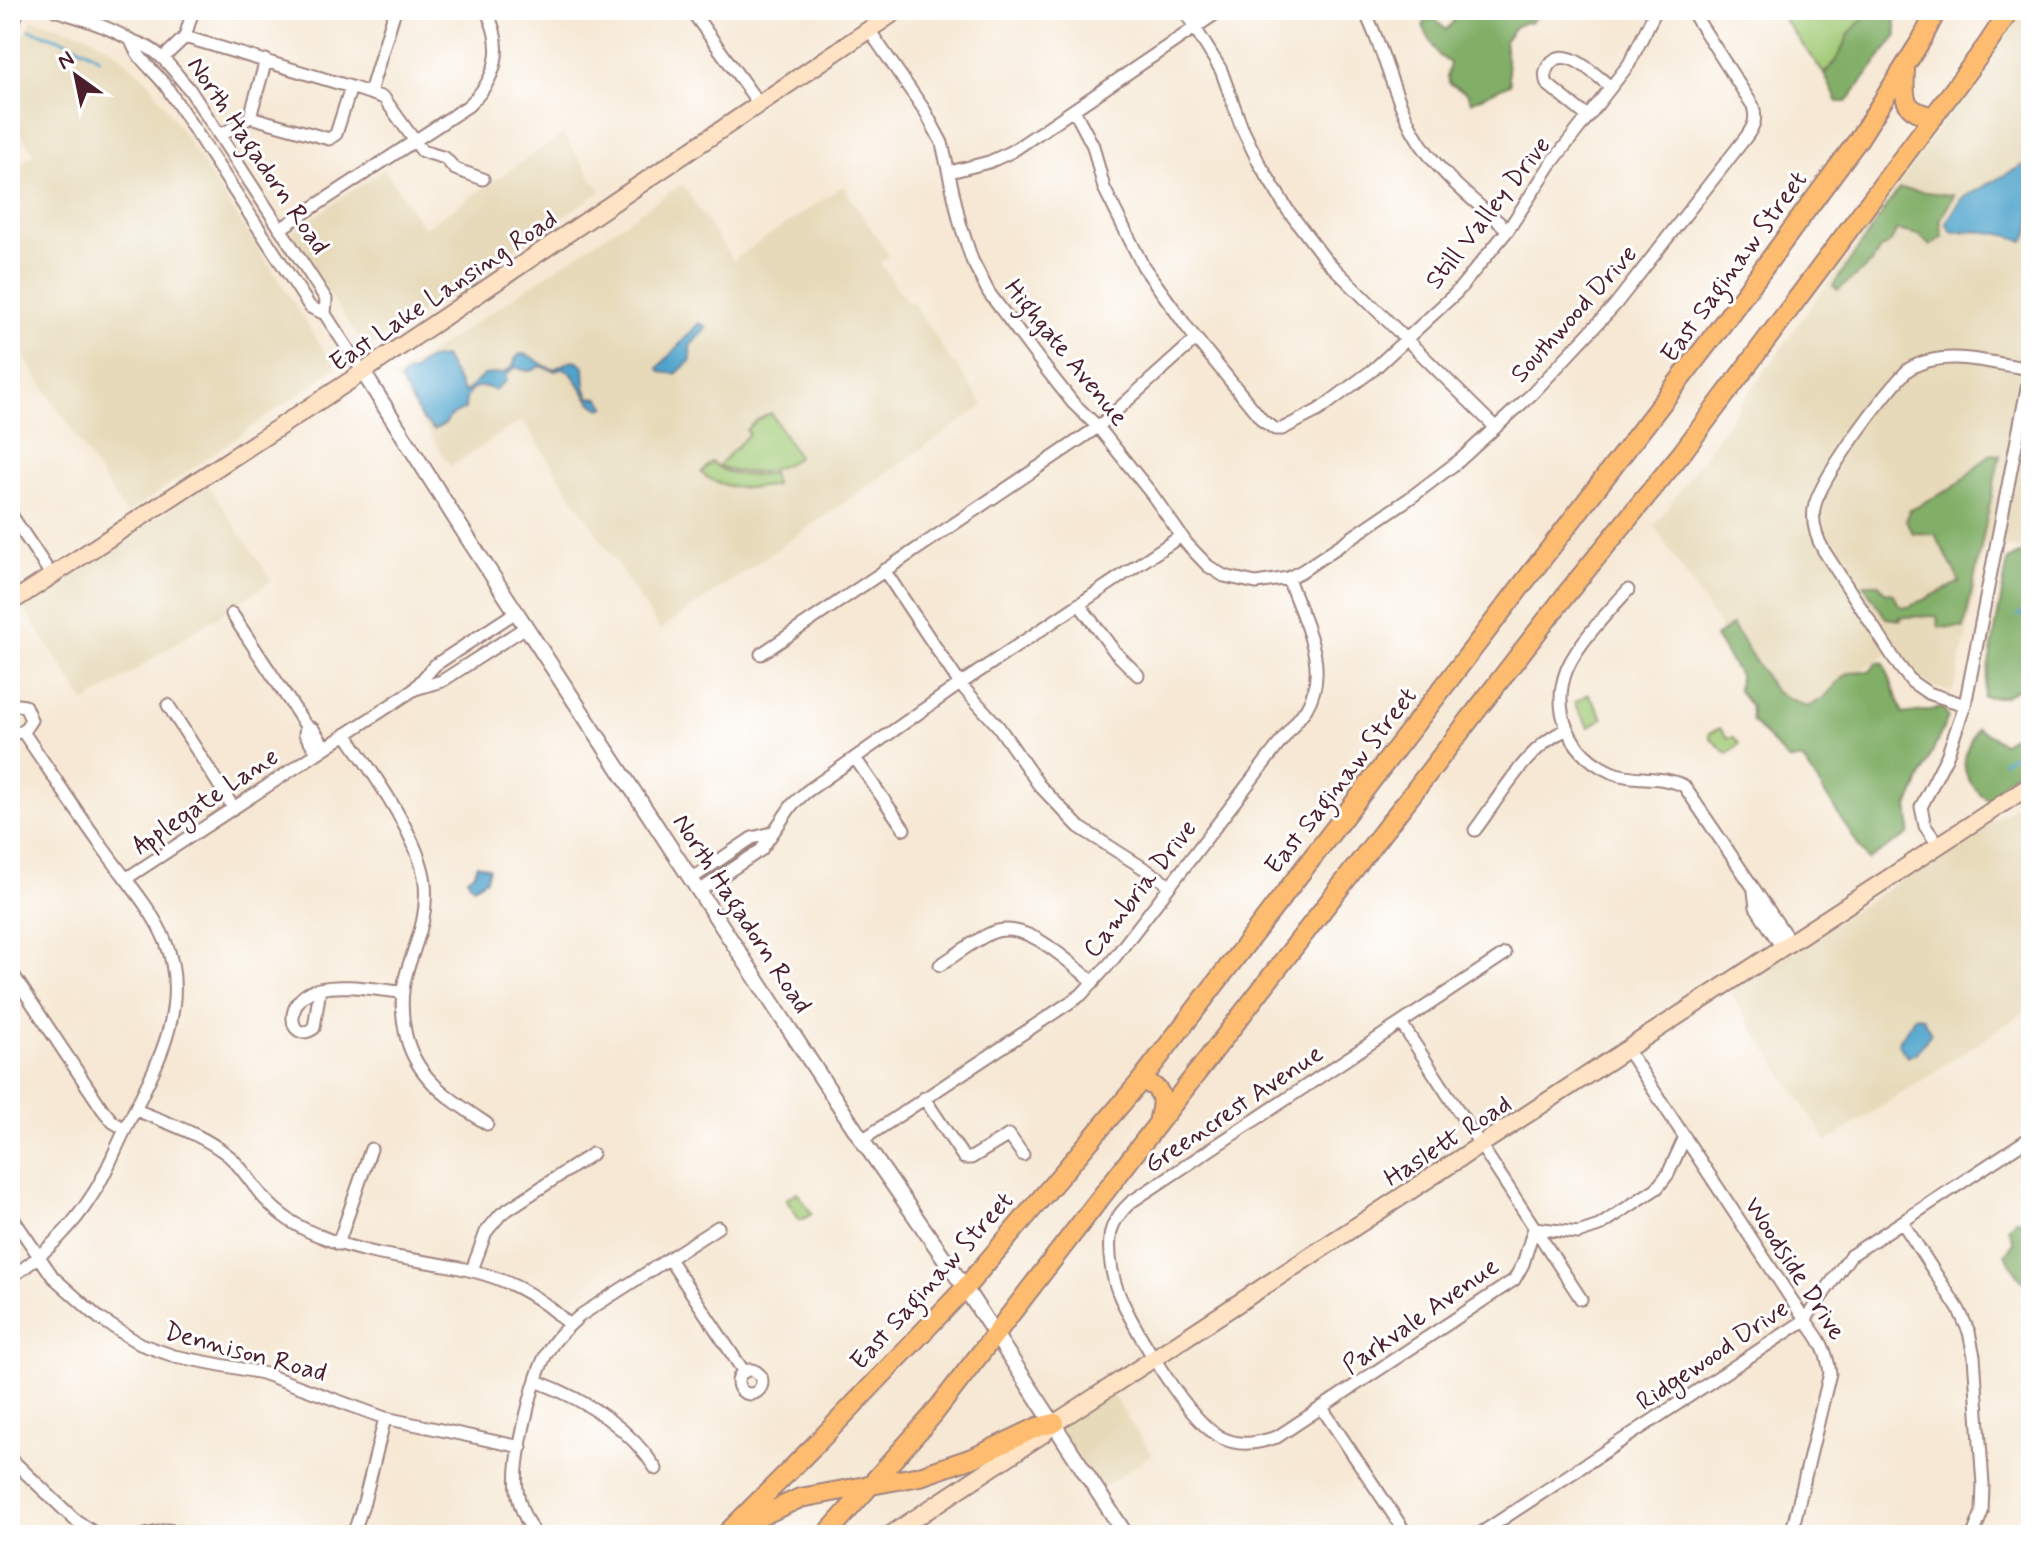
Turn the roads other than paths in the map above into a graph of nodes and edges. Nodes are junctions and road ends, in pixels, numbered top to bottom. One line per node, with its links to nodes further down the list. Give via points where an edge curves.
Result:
1 (18, 10): 18 (street)
2 (55, 10): 15 (street, North Hagadorn Road)
3 (193, 10): 19 (street)
4 (395, 10): 26 (street)
5 (486, 10): 33 (street, via 498,44 489,80 468,106)
6 (691, 10): 27 (street)
7 (898, 10): 17 (main road, East Lake Lansing Road)
8 (1184, 10): 16 (street)
9 (1221, 10): 16 (street)
10 (1364, 10): 37 (street, via 1424,149)
11 (1656, 10): 25 (street, Still Valley Drive)
12 (1691, 10): 44 (street, Southwood Drive, via 1753,106 1754,127 1615,305)
13 (1937, 10): 23 (main road, East Saginaw Street)
14 (2010, 10): 31 (main road)
15 (88, 15): 20 (street, North Hagadorn Road)
16 (1195, 27): 28 (street); 40 (street, via 1285,206 1325,259)
17 (869, 30): 27 (main road, East Lake Lansing Road); 34 (street, Highgate Avenue, via 931,121)
18 (10, 31)
19 (185, 37): 21 (street); 22 (street)
20 (131, 40): 21 (street, North Hagadorn Road); 38 (street, North Hagadorn Road, via 135,54 166,86 310,307)
21 (163, 58): 32 (street, North Hagadorn Road)
22 (266, 60): 24 (street); 29 (street)
23 (1905, 67): 31 (main road, via 1907,104); 86 (main road, East Saginaw Street, via 1858,140 1715,334)
24 (351, 87): 26 (street); 29 (street, via 336,134 329,139)
25 (1611, 87): 30 (street, Still Valley Drive); 30 (street, via 1571,58 1560,57 1549,65 1547,84)
26 (370, 92): 33 (street, via 384,98)
27 (759, 104): 42 (main road, East Lake Lansing Road)
28 (1074, 110): 34 (street, via 1011,152); 39 (street, via 1129,240)
29 (250, 117): 32 (street)
30 (1588, 117): 37 (street, Still Valley Drive)
31 (1934, 117): 89 (main road, via 1681,454)
32 (220, 136): 36 (street, North Hagadorn Road)
33 (414, 141): 35 (street, via 422,151); 36 (street)
34 (950, 172): 43 (street, Highgate Avenue, via 960,225 989,293 1073,403)
35 (483, 179)
36 (280, 229): 38 (street, North Hagadorn Road, via 326,299)
37 (1508, 230): 40 (street, Still Valley Drive, via 1456,293)
38 (325, 314): 42 (street, North Hagadorn Road)
39 (1196, 339): 40 (street, Still Valley Drive, via 1275,429 1289,428 1319,410); 43 (street)
40 (1407, 340): 44 (street)
41 (2031, 368): 62 (street); 62 (street, via 1950,357 1909,369 1824,482 1813,514 1824,551 1905,675 1928,693)
42 (363, 372): 48 (main road, East Lake Lansing Road); 53 (street, North Hagadorn Road)
43 (1098, 427): 46 (street, Highgate Avenue); 47 (street)
44 (1495, 427): 49 (street, Southwood Drive, via 1410,498)
45 (10, 513): 48 (street)
46 (1181, 536): 49 (street, Highgate Avenue, via 1224,576 1256,583); 52 (street)
47 (884, 570): 56 (street); 58 (street)
48 (52, 576): 51 (main road, East Lake Lansing Road)
49 (1288, 578): 76 (street, Cambria Drive, via 1316,656 1317,688)
50 (1628, 590): 63 (street, via 1567,670 1562,697)
51 (10, 603)
52 (1079, 604): 57 (street); 58 (street)
53 (516, 612): 55 (street, North Hagadorn Road); 59 (street, Applegate Lane, via 435,665)
54 (232, 614): 67 (street, via 313,729)
55 (526, 627): 59 (street, Applegate Lane, via 442,681); 75 (street, North Hagadorn Road)
56 (761, 654)
57 (1138, 675)
58 (960, 684): 68 (street); 76 (street, via 1079,827)
59 (415, 689): 66 (street, Applegate Lane)
60 (10, 704): 64 (street, via 29,710 30,725)
61 (168, 705): 70 (street)
62 (1965, 705): 73 (street, via 1921,807 1925,826)
63 (1566, 730): 72 (street, via 1536,749); 77 (street, via 1589,759 1615,773 1684,786 1754,890 1756,907)
64 (23, 732): 65 (street); 74 (street)
65 (10, 733)
66 (346, 734): 67 (street, Applegate Lane); 83 (street, via 414,842 425,881 424,924)
67 (321, 750): 70 (street, Applegate Lane)
68 (855, 758): 71 (street); 75 (street, via 806,792 761,850)
69 (2031, 785): 73 (main road, Haslett Road)
70 (233, 807): 74 (street, Applegate Lane)
71 (904, 829)
72 (1475, 830)
73 (1939, 846): 77 (main road, Haslett Road)
74 (127, 878): 88 (street, Applegate Lane, via 157,922 174,979 171,1022)
75 (695, 885): 94 (street, North Hagadorn Road)
76 (1170, 885): 81 (street, Cambria Drive)
77 (1787, 946): 85 (main road, Haslett Road)
78 (1505, 954): 84 (street, Greencrest Avenue)
79 (940, 965): 81 (street, via 989,934 1007,930 1036,939)
80 (10, 970): 91 (street, via 103,1110)
81 (1094, 982): 87 (street, Cambria Drive)
82 (320, 989): 83 (street)
83 (402, 992): 90 (street, via 402,1017 418,1068 444,1095)
84 (1401, 1023): 95 (street); 113 (street, Greencrest Avenue, via 1120,1212 1110,1242 1115,1281)
85 (1628, 1051): 92 (street, Woodside Drive); 95 (main road, Haslett Road)
86 (1139, 1083): 89 (main road, via 1156,1086 1161,1093); 108 (main road, East Saginaw Street)
87 (924, 1098): 94 (street, Cambria Drive); 98 (street, via 964,1158 1009,1135)
88 (136, 1110): 91 (street, Applegate Lane); 103 (street, via 213,1144 283,1216)
89 (1159, 1121): 112 (main road)
90 (487, 1124)
91 (125, 1129): 104 (street, Applegate Lane, via 91,1198)
92 (1685, 1137): 102 (street, via 1657,1188 1599,1226 1578,1233); 110 (street, Woodside Drive)
93 (2031, 1137): 100 (street, Ridgewood Drive)
94 (862, 1140): 108 (street, North Hagadorn Road)
95 (1481, 1146): 102 (street); 113 (main road, Haslett Road)
96 (371, 1149): 103 (street)
97 (592, 1154): 106 (street, via 501,1214 486,1232)
98 (1023, 1155)
99 (10, 1214): 104 (street, Dennison Road)
100 (1902, 1222): 110 (street, Ridgewood Drive, via 1845,1261); 137 (street, via 1969,1332 1983,1485 1982,1512)
101 (718, 1227): 105 (street)
102 (1534, 1228): 109 (street); 116 (street, Parkvale Avenue, via 1514,1280)
103 (338, 1244): 106 (street)
104 (38, 1257): 107 (street, Applegate Lane); 117 (street, Dennison Road, via 99,1318 140,1344 262,1373)
105 (669, 1259): 111 (street); 114 (street)
106 (472, 1270): 111 (street, via 513,1283)
107 (10, 1278)
108 (965, 1288): 112 (street, North Hagadorn Road); 128 (main road, East Saginaw Street)
109 (1581, 1299)
110 (1805, 1320): 133 (street, Ridgewood Drive); 136 (street, Woodside Drive, via 1824,1344 1830,1373)
111 (569, 1325): 115 (street, via 549,1349)
112 (995, 1334): 118 (street, North Hagadorn Road); 122 (main road)
113 (1156, 1359): 116 (street, Parkvale Avenue, via 1207,1430 1235,1443 1277,1437); 118 (main road, Haslett Road)
114 (744, 1372)
115 (536, 1381): 119 (street); 121 (street, via 587,1404 630,1435)
116 (1322, 1408): 132 (street)
117 (385, 1418): 119 (street, Dennison Road); 126 (street)
118 (1055, 1423): 122 (main road, via 957,1464); 130 (main road, Haslett Road); 131 (street, North Hagadorn Road)
119 (521, 1447): 127 (street, via 516,1486)
120 (10, 1458): 123 (street)
121 (656, 1469)
122 (872, 1486): 128 (main road, via 800,1498); 129 (main road)
123 (97, 1535)
124 (145, 1535): 125 (street, via 167,1530)
125 (201, 1535)
126 (353, 1535)
127 (535, 1535)
128 (727, 1535)
129 (826, 1535)
130 (890, 1535)
131 (1126, 1535)
132 (1407, 1535)
133 (1478, 1535)
134 (1748, 1535): 135 (street)
135 (1769, 1535)
136 (1791, 1535)
137 (1973, 1535)

